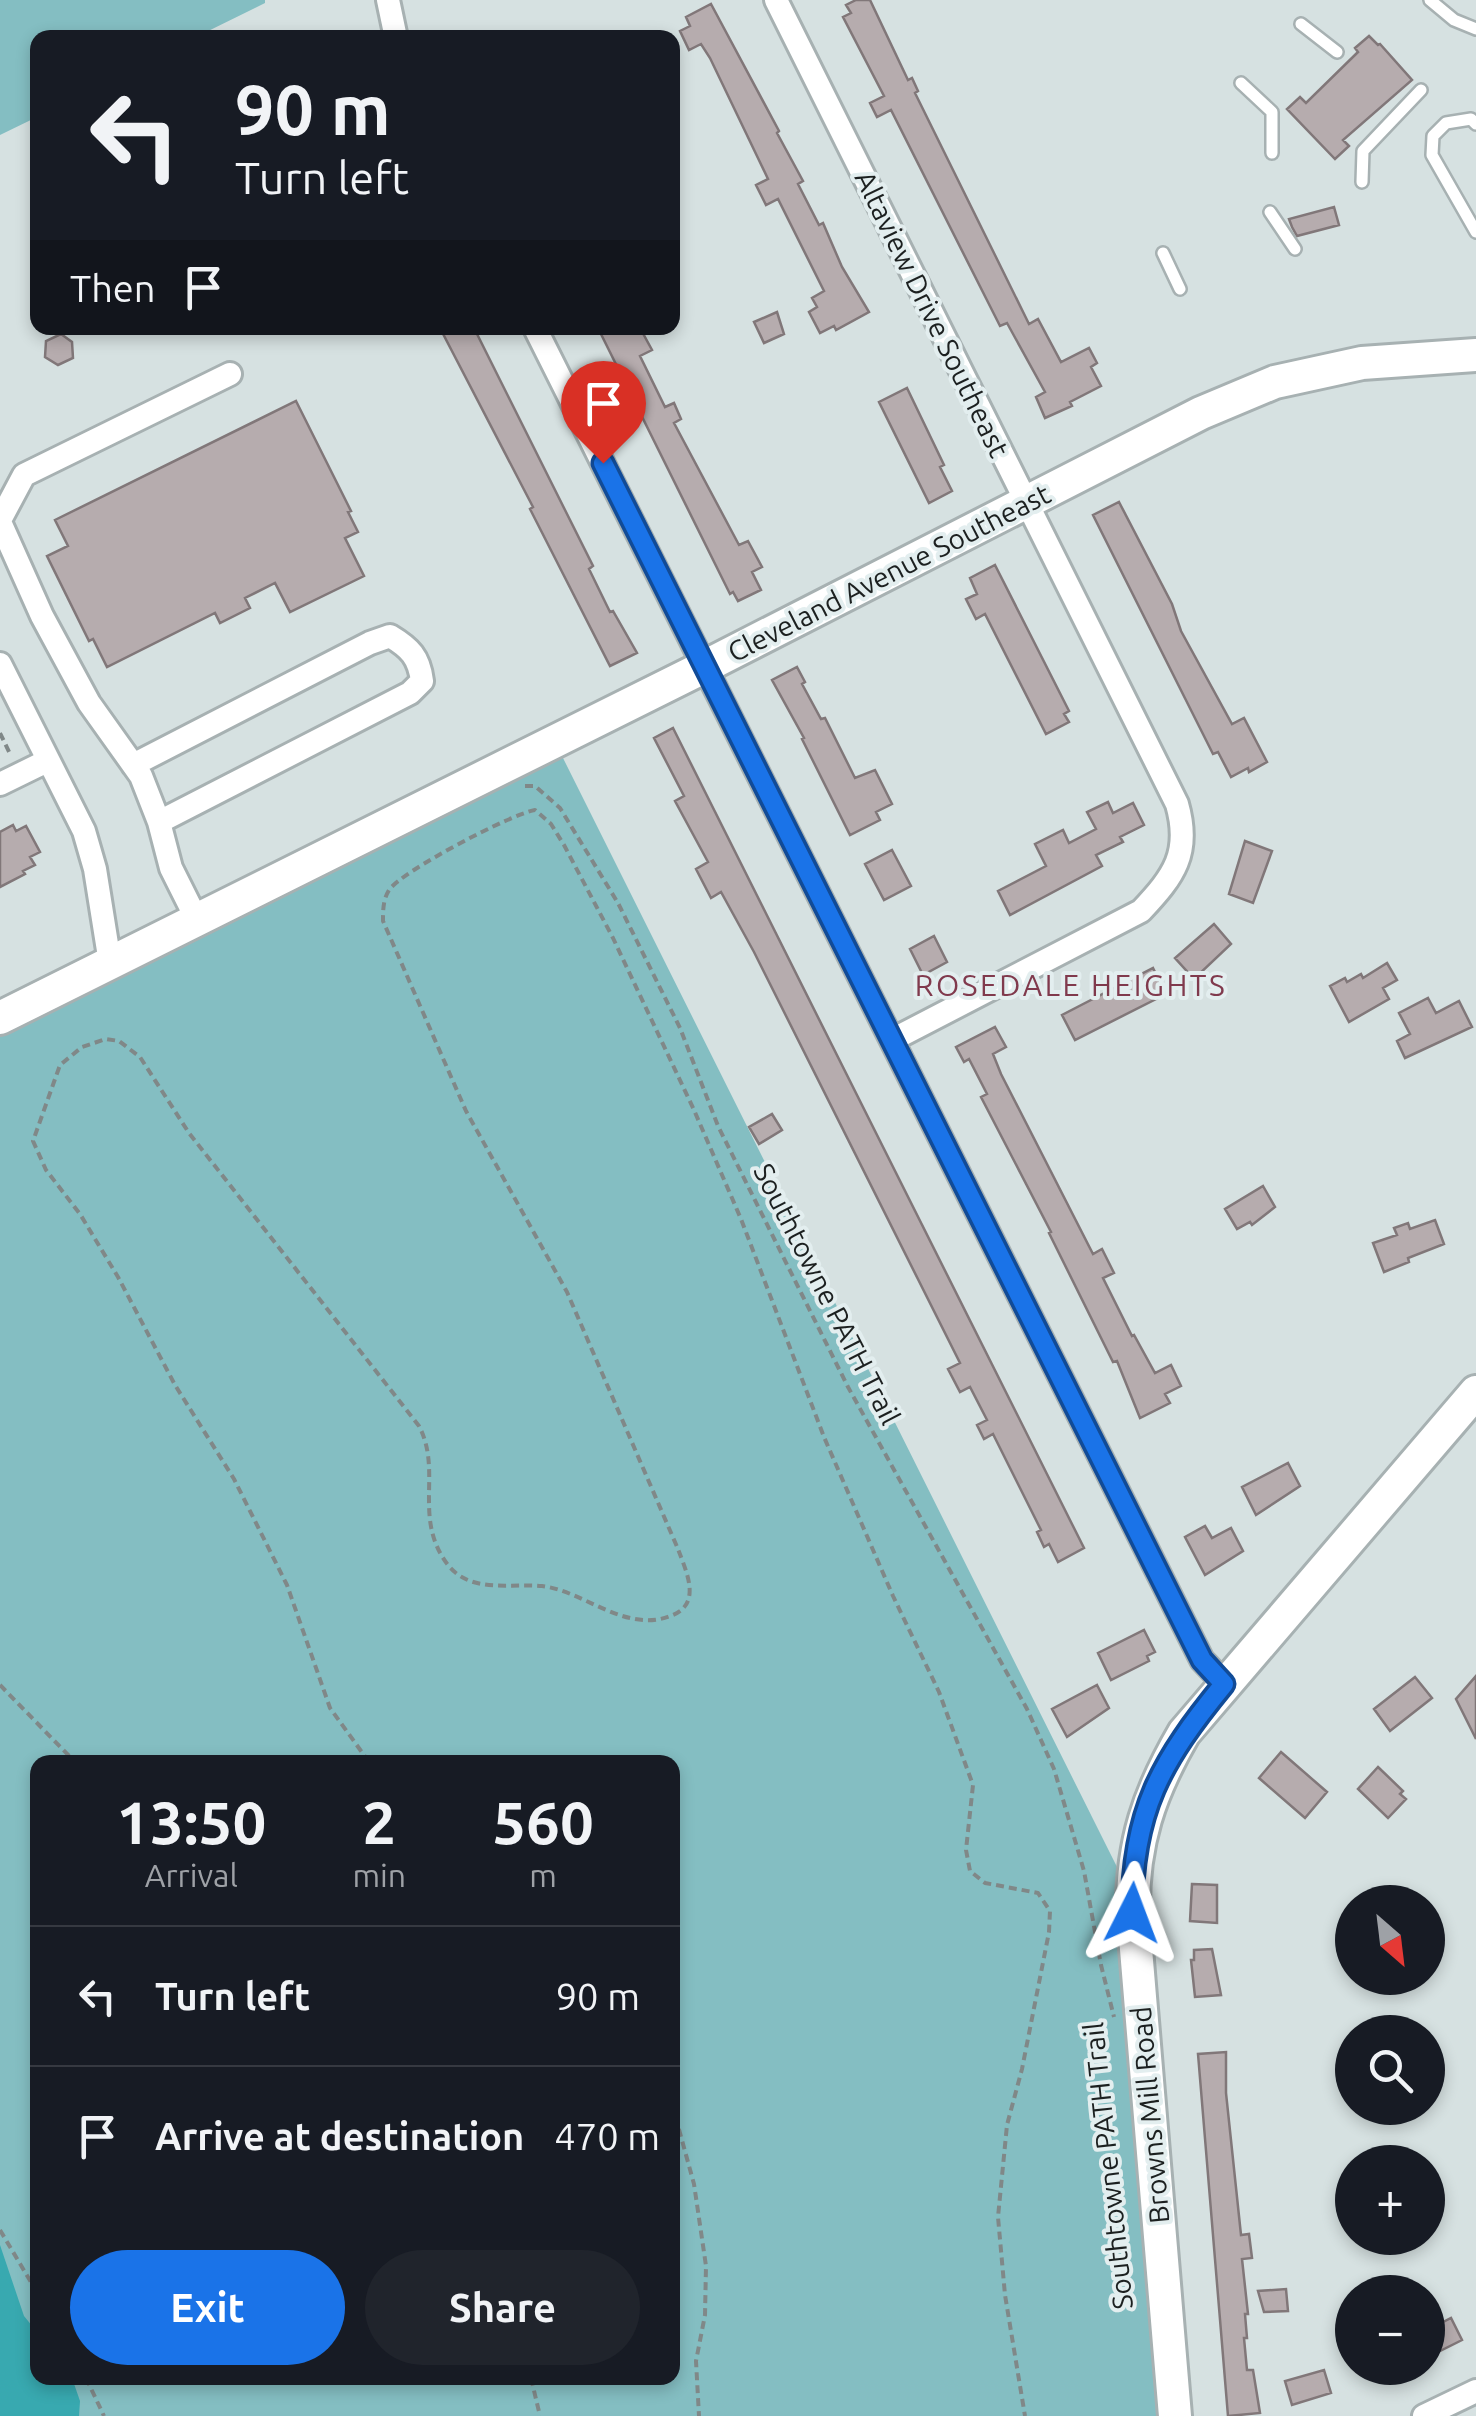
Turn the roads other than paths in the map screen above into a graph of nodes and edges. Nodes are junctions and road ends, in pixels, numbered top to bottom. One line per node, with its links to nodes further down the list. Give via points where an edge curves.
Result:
1 (388, 0): 6 (street)
2 (776, 0): 21 (street, Altaview Drive Southeast)
3 (1430, 0): 5 (lane)
4 (1301, 24): 7 (lane)
5 (1476, 29)
6 (394, 30)
7 (1337, 52)
8 (1241, 82): 11 (lane, via 1272,112)
9 (1421, 90): 12 (lane, via 1363,152)
10 (1476, 124): 14 (lane, via 1446,124 1433,136 1432,156)
11 (1272, 153)
12 (1362, 182)
13 (1270, 212): 15 (lane)
14 (1476, 232)
15 (1295, 249)
16 (1163, 253): 17 (lane)
17 (1180, 289)
18 (539, 335): 24 (street)
19 (1476, 355): 21 (main road, Cleveland Avenue Southeast, via 1362,363 1275,382)
20 (230, 374): 22 (street, via 24,476)
21 (1026, 502): 24 (main road, Cleveland Avenue Southeast); 32 (street, Altaview Drive Southeast, via 1177,804 1182,850 1170,880 1141,911)
22 (0, 521): 26 (street, via 89,703)
23 (0, 664): 25 (street)
24 (704, 667): 29 (main road, Cleveland Avenue Southeast); 32 (street)
25 (47, 761): 27 (street); 30 (street, via 84,831)
26 (133, 765): 28 (street); 28 (street, via 370,642 390,636 420,664 422,681 410,693)
27 (0, 784)
28 (159, 822): 29 (street, via 171,868)
29 (196, 920): 30 (main road, Cleveland Avenue Southeast)
30 (110, 963): 31 (main road, Cleveland Avenue Southeast)
31 (0, 1018)
32 (892, 1040): 34 (street, via 1202,1660)
33 (1476, 1392): 34 (main road, Browns Mill Road)
34 (1224, 1684): 36 (main road, Browns Mill Road, via 1159,1776 1132,1879)
35 (1476, 2391): 37 (street)
36 (1175, 2416)
37 (1424, 2416)

